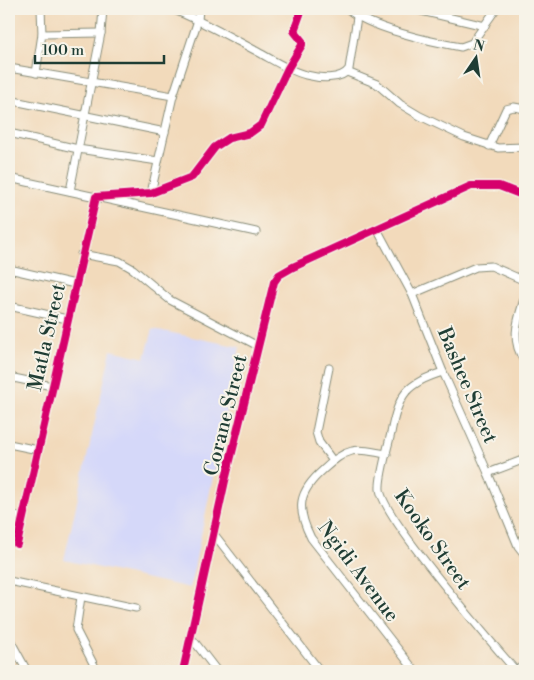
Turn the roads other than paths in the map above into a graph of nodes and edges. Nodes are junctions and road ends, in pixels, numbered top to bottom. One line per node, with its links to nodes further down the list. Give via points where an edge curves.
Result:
1 (41, 9): 12 (street)
2 (103, 9): 11 (street)
3 (172, 9): 9 (street)
4 (199, 9): 9 (street)
5 (302, 9): 14 (street, via 294,31 302,45)
6 (413, 9): 10 (street)
7 (496, 9): 10 (street)
8 (353, 12): 10 (street, via 377,25 461,47 472,43); 16 (street)
9 (198, 20): 14 (street); 18 (street)
10 (485, 26)
11 (101, 33): 12 (street); 17 (street)
12 (42, 34): 15 (street)
13 (9, 68): 15 (street)
14 (288, 68): 16 (street, via 324,77); 30 (street, via 261,125 215,147 192,178)
15 (36, 72): 17 (street)
16 (347, 72): 24 (street, via 377,84 420,116)
17 (91, 82): 18 (street); 21 (street)
18 (173, 96): 22 (street)
19 (9, 100): 21 (street)
20 (525, 109): 24 (street, via 514,106 506,109)
21 (85, 116): 22 (street); 26 (street)
22 (165, 132): 27 (street)
23 (9, 133): 26 (street)
24 (489, 146): 25 (street, via 503,149)
25 (525, 147)
26 (78, 148): 27 (street); 29 (street)
27 (158, 160): 30 (street)
28 (9, 178): 29 (street)
29 (70, 191): 32 (street)
30 (151, 192): 32 (street)
31 (525, 196): 33 (street, Corane Street, via 499,186 471,186)
32 (96, 197): 34 (street); 35 (street, Matla Street)
33 (377, 229): 39 (street, Bashee Street); 43 (street, Corane Street, via 279,275 274,282)
34 (256, 232)
35 (81, 254): 38 (street, Matla Street); 43 (street, via 119,261 170,300)
36 (9, 269): 38 (street)
37 (525, 281): 39 (street, via 491,266 476,266)
38 (75, 284): 42 (street, Matla Street)
39 (412, 294): 46 (street, Bashee Street)
40 (525, 296): 44 (street, via 515,341)
41 (9, 306): 42 (street)
42 (67, 319): 48 (street, Matla Street)
43 (258, 346): 57 (street, Corane Street)
44 (525, 362)
45 (329, 368): 53 (street, via 316,432)
46 (443, 372): 51 (street, Kooko Street, via 421,379 403,396 392,426); 54 (street, Bashee Street)
47 (9, 377): 48 (street)
48 (52, 386): 50 (street, Matla Street)
49 (9, 444): 50 (street)
50 (38, 450): 56 (street, Matla Street)
51 (387, 454): 53 (street, Ngidi Avenue, via 354,450); 72 (street, Kooko Street, via 380,489 386,505 462,608)
52 (525, 459): 54 (street)
53 (332, 461): 71 (street, Ngidi Avenue, via 309,482 303,494 305,527)
54 (488, 473): 59 (street, Bashee Street, via 518,546)
55 (9, 515): 56 (street)
56 (23, 518): 58 (street, Matla Street)
57 (214, 534): 63 (street, Corane Street); 70 (street)
58 (17, 544)
59 (525, 555)
60 (9, 581): 61 (street)
61 (81, 597): 62 (street); 67 (street, via 76,630)
62 (136, 608)
63 (190, 636): 68 (street, Corane Street); 69 (street)
64 (9, 638): 66 (street)
65 (525, 664): 72 (street)
66 (27, 671)
67 (96, 671)
68 (183, 671)
69 (217, 671)
70 (320, 671)
71 (415, 671)
72 (516, 671)

